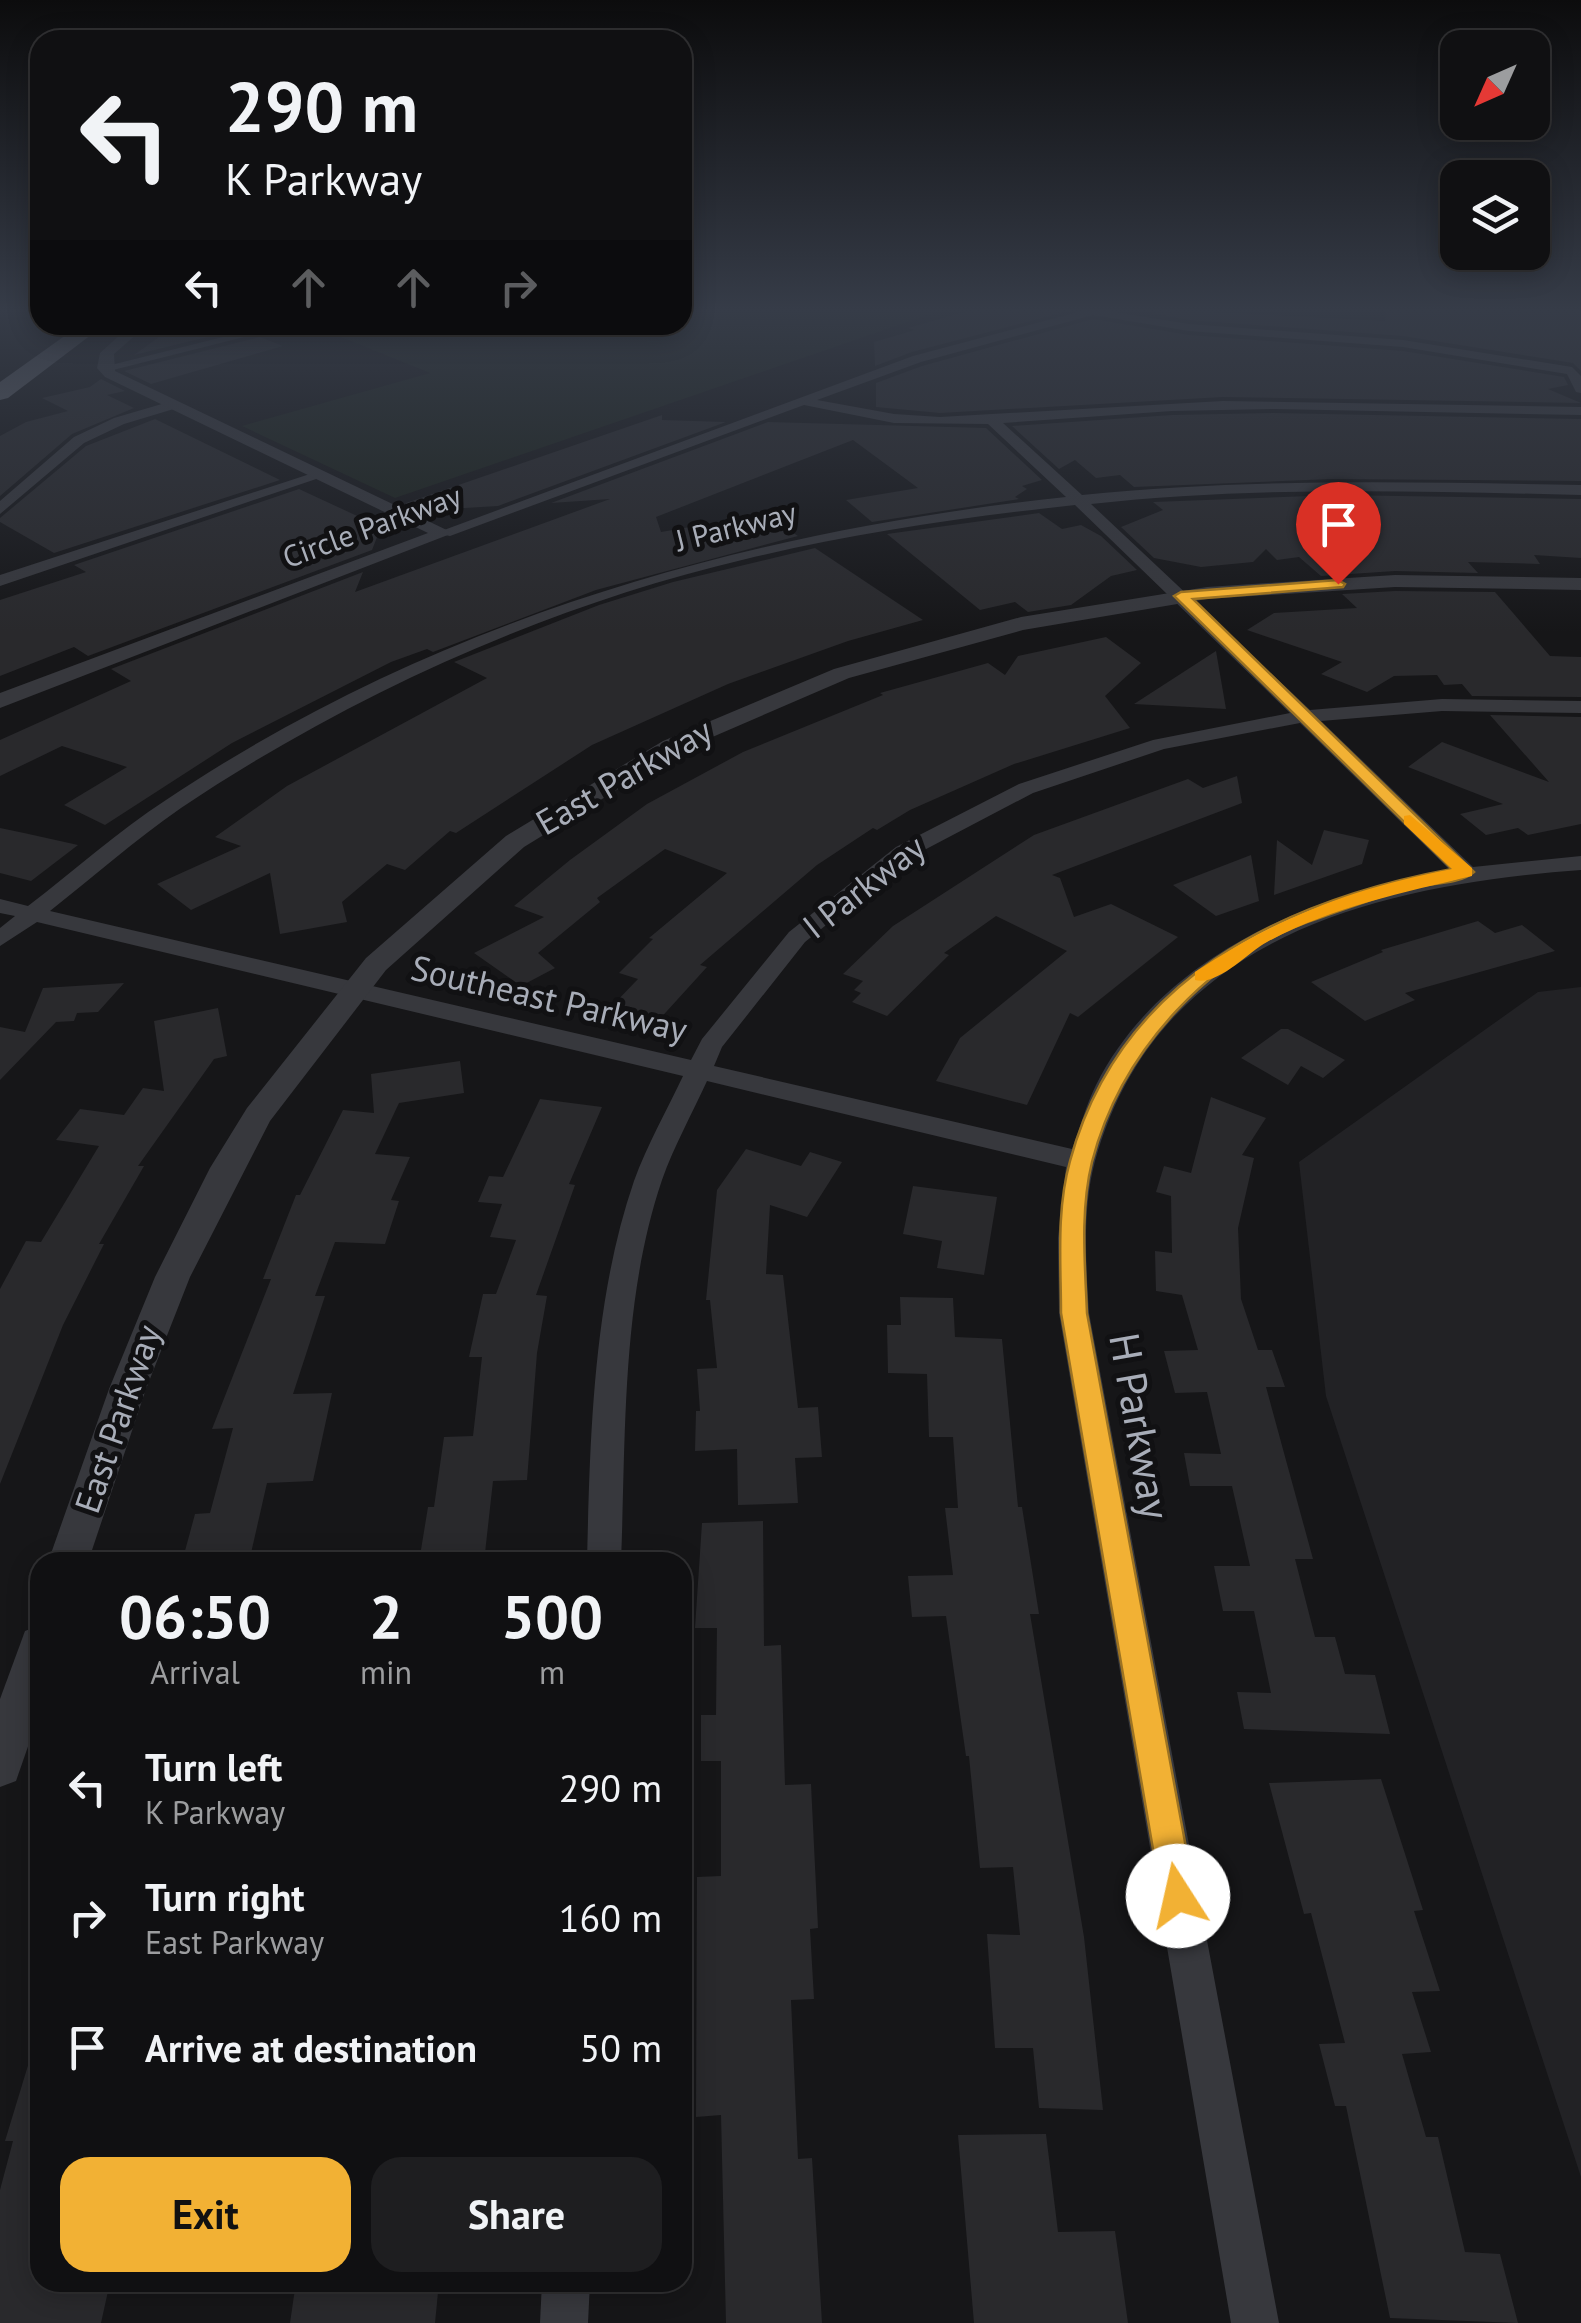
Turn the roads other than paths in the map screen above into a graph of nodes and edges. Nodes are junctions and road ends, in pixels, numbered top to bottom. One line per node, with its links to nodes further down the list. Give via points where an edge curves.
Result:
1 (139, 415): 10 (street, via 80,440)
2 (192, 415): 7 (street)
3 (764, 415): 11 (street, Circle Parkway)
4 (873, 415): 6 (street)
5 (1044, 415): 6 (street)
6 (990, 418): 9 (street)
7 (321, 475): 11 (street); 13 (street)
8 (1581, 490): 9 (street, J Parkway, via 1336,483)
9 (1073, 498): 16 (street); 23 (street, J Parkway, via 912,518 772,545 518,623 378,684 235,763)
10 (0, 509)
11 (444, 533): 17 (street, Circle Parkway)
12 (0, 556): 13 (street)
13 (27, 572): 14 (street)
14 (0, 581)
15 (1581, 584): 16 (street, East Parkway, via 1425,580)
16 (1181, 596): 19 (street); 25 (street, East Parkway, via 913,649 794,689 701,730 515,840 435,907)
17 (0, 701)
18 (1581, 707): 19 (street, I Parkway, via 1456,704)
19 (1301, 716): 21 (street); 26 (street, I Parkway, via 1097,760 941,828 860,882 804,930 738,1006)
20 (1581, 863): 21 (street, H Parkway)
21 (1465, 872): 27 (street, H Parkway, via 1336,904 1215,966 1144,1033 1116,1074)
22 (0, 906): 23 (street, Southeast Parkway)
23 (30, 912): 24 (street, J Parkway); 25 (street, Southeast Parkway)
24 (0, 939)
25 (354, 989): 26 (street, Southeast Parkway); 28 (street, East Parkway, via 307,1045 214,1187 134,1366)
26 (697, 1070): 27 (street, Southeast Parkway); 29 (street, I Parkway, via 649,1177 627,1268 614,1368)
27 (1081, 1161): 34 (street, H Parkway, via 1070,1248 1074,1313)
28 (71, 1552)
29 (605, 1552)
30 (30, 1675): 31 (street)
31 (0, 1765)
32 (566, 2292): 33 (street)
33 (564, 2323)
34 (1255, 2323)

